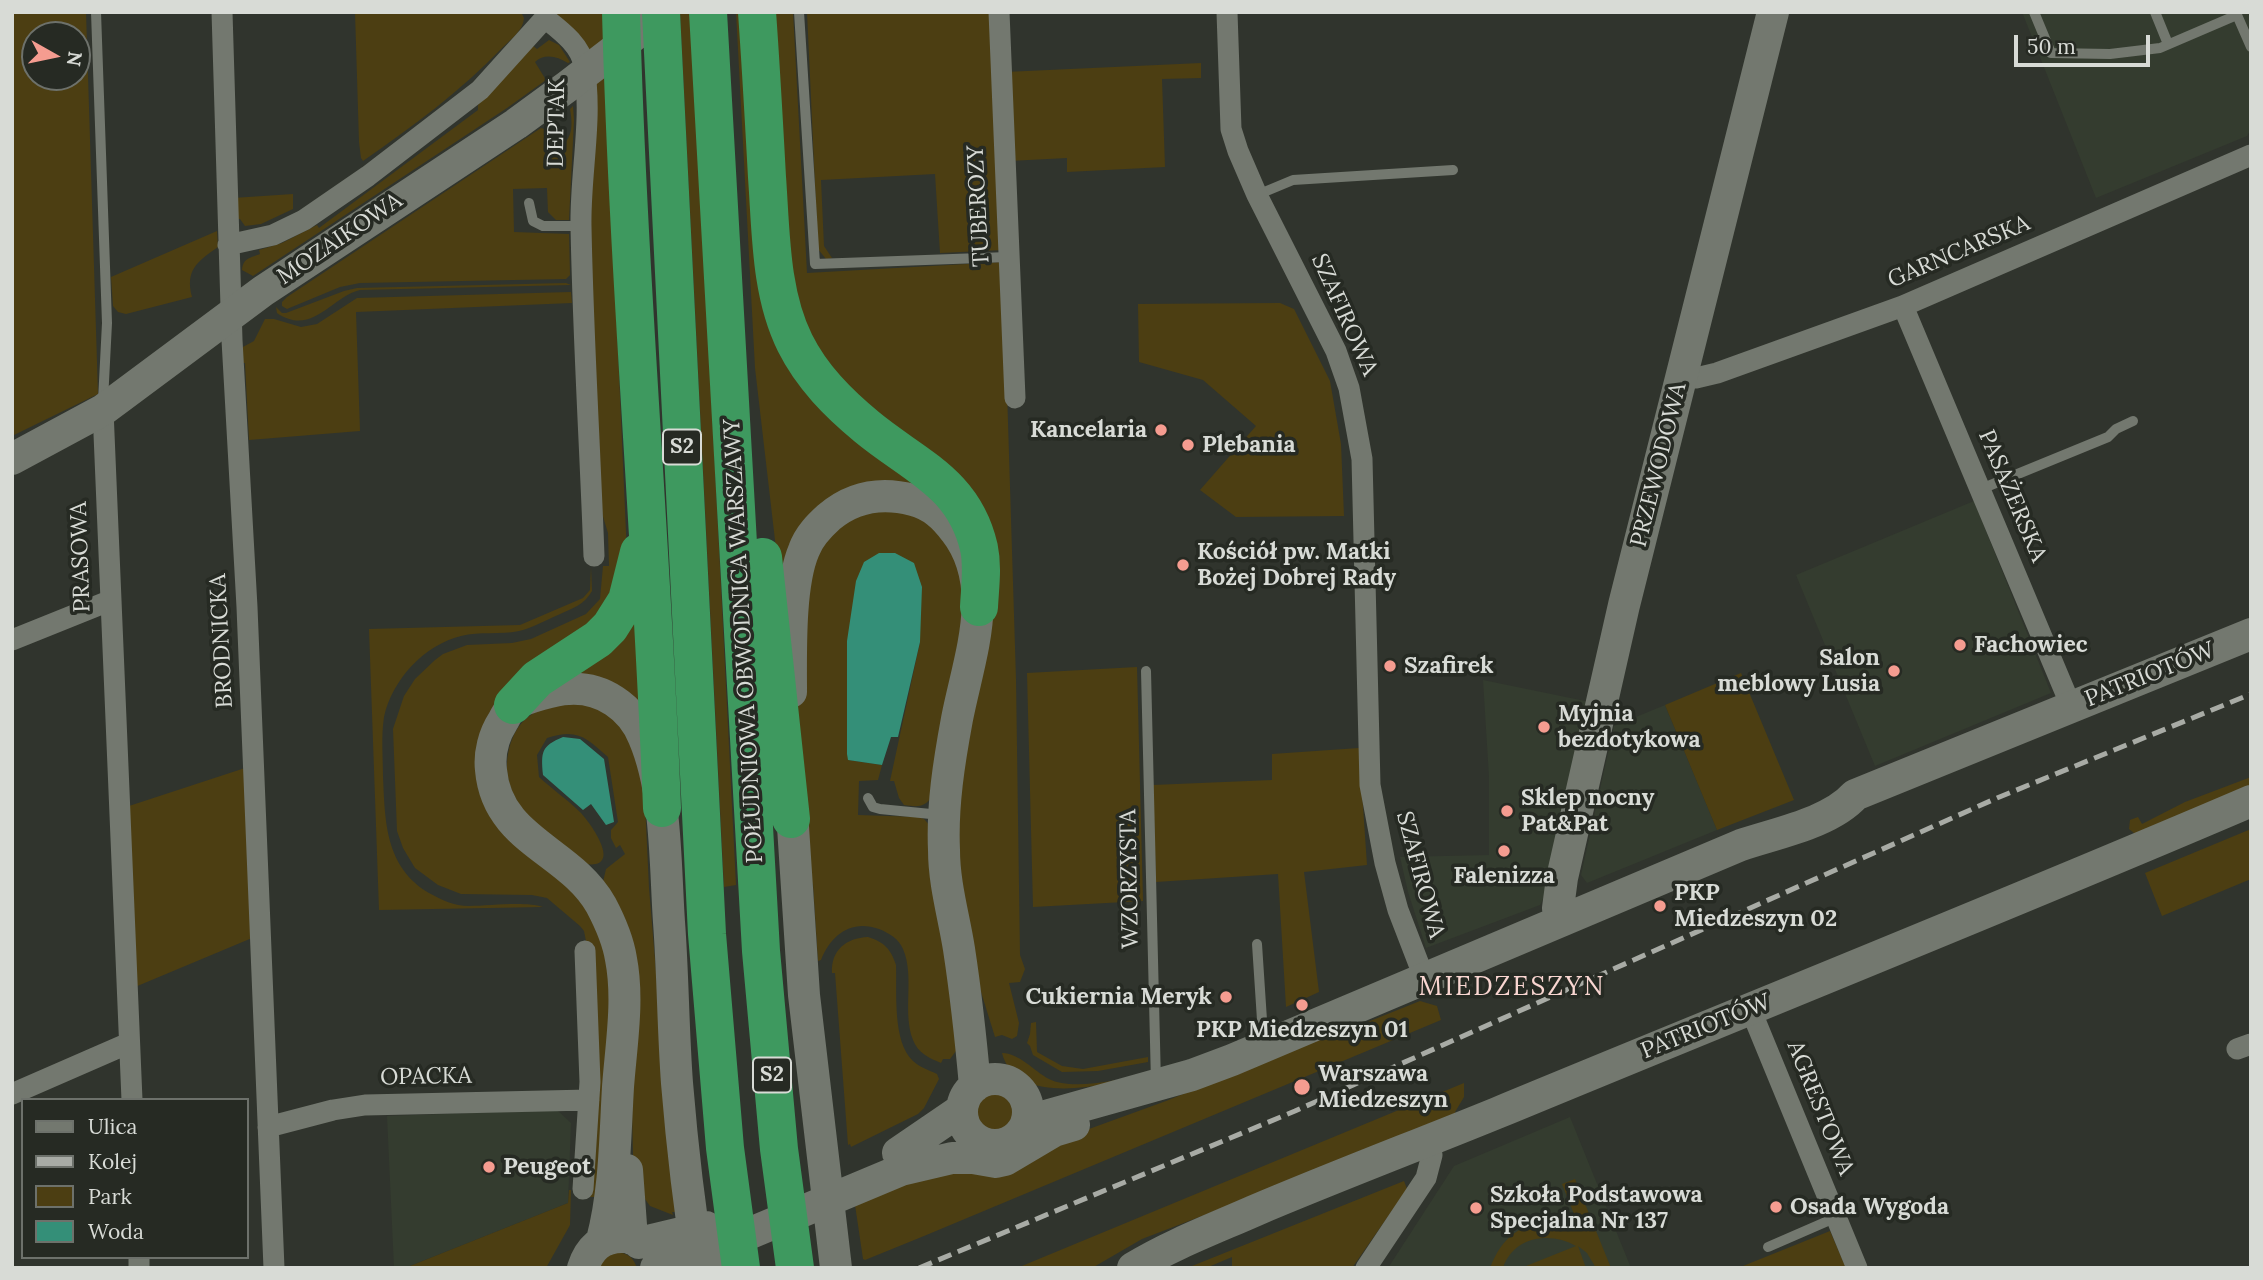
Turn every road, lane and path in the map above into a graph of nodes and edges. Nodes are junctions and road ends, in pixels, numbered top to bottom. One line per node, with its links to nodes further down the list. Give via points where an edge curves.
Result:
1 (96, 12): 28 (lane, PRASOWA, via 107,323)
2 (222, 12): 21 (street, BRODNICKA)
3 (621, 12): 31 (highway)
4 (662, 12): 24 (main road, MOZAIKOWA, via 569,86); 68 (highway, S2, via 707,934 725,1148)
5 (708, 12): 25 (highway, POŁUDNIOWA OBWODNICA WARSZAWY / S2)
6 (757, 12): 35 (highway, via 775,270 794,342 835,398 868,428 936,476 956,497 971,522 979,549)
7 (799, 12): 22 (lane, via 815,264)
8 (999, 12): 22 (street, TUBEROZY)
9 (1227, 12): 18 (street, SZAFIROWA, via 1231,129)
10 (1773, 12): 26 (main road, PRZEWODOWA)
11 (2034, 12): 14 (lane, via 2051,53 2110,54)
12 (2154, 12): 14 (lane)
13 (2241, 14): 14 (lane); 15 (lane)
14 (2168, 44)
15 (2251, 47)
16 (2251, 155): 23 (street, GARNCARSKA)
17 (1453, 170): 18 (lane, via 1293,180)
18 (1257, 195): 49 (street, SZAFIROWA, via 1336,351 1349,388 1362,459 1370,785 1398,911)
19 (529, 203): 20 (lane, via 533,221 543,226)
20 (581, 226): 21 (street, DEPTAK, via 587,123 584,64 578,49 545,18 481,90 359,182 274,235); 33 (street, DEPTAK)
21 (228, 245): 24 (street, BRODNICKA)
22 (1008, 257): 27 (street, TUBEROZY)
23 (1903, 306): 26 (street, GARNCARSKA, via 1717,373); 32 (street, PASAŻERSKA)
24 (231, 314): 28 (main road, MOZAIKOWA); 58 (street, BRODNICKA)
25 (728, 351): 45 (highway, via 758,510); 69 (highway, POŁUDNIOWA OBWODNICA WARSZAWY / S2, via 761,951)
26 (1682, 377): 46 (main road, PRZEWODOWA, via 1573,827 1560,889)
27 (1015, 398)
28 (103, 410): 30 (main road, MOZAIKOWA); 34 (street, PRASOWA)
29 (2133, 421): 32 (lane, via 2108,437)
30 (12, 459)
31 (645, 480): 39 (highway, via 639,554 619,615 598,639 537,679); 43 (highway)
32 (1980, 489): 40 (street, PASAŻERSKA)
33 (594, 556)
34 (109, 601): 37 (street); 51 (street, PRASOWA)
35 (979, 607): 44 (main road); 45 (main road, via 969,552 942,515 923,503 873,496 845,506 817,527 804,550 794,599)
36 (2251, 634): 40 (main road, PATRIOTÓW)
37 (12, 640)
38 (1146, 671): 53 (lane, WZORZYSTA)
39 (513, 705): 43 (main road, via 565,688 601,694 620,704 644,738); 64 (main road, via 493,743 492,785 513,824 584,882 610,921 624,986 627,1171)
40 (2071, 706): 46 (main road, PATRIOTÓW, via 1855,795 1820,818 1741,845)
41 (868, 798): 44 (lane, via 880,809)
42 (2251, 801): 50 (main road, PATRIOTÓW)
43 (662, 808): 64 (main road, via 677,1079)
44 (944, 815): 57 (main road, via 944,853 959,948)
45 (791, 819): 70 (main road, via 804,995)
46 (1559, 920): 49 (main road, PATRIOTÓW)
47 (1257, 944): 52 (lane, via 1262,1020)
48 (585, 951): 56 (street)
49 (1425, 979): 52 (main road, PATRIOTÓW)
50 (1750, 1007): 59 (main road, PATRIOTÓW); 62 (street, AGRESTOWA)
51 (129, 1043): 54 (street); 55 (street, PRASOWA)
52 (1270, 1044): 53 (main road, PATRIOTÓW)
53 (1151, 1087): 57 (main road, PATRIOTÓW); 60 (main road, via 1100,1116 1054,1131 1006,1160 952,1158)
54 (12, 1094)
55 (132, 1098)
56 (589, 1100): 58 (street, OPACKA, via 365,1105); 61 (street)
57 (994, 1105): 60 (main road, PATRIOTÓW)
58 (268, 1127): 66 (street, BRODNICKA)
59 (1429, 1140): 65 (main road, PATRIOTÓW, via 1305,1189); 73 (street, via 1432,1155 1426,1178)
60 (854, 1180): 64 (main road, PATRIOTÓW, via 756,1213); 64 (main road, via 729,1242)
61 (583, 1189)
62 (1837, 1217): 63 (lane); 74 (street, AGRESTOWA)
63 (1768, 1247)
64 (658, 1254): 67 (main road, via 587,1255)
65 (1150, 1259): 71 (main road); 72 (main road, PATRIOTÓW)
66 (274, 1268)
67 (583, 1268)
68 (741, 1268)
69 (796, 1268)
70 (836, 1268)
71 (1122, 1268)
72 (1133, 1268)
73 (1366, 1268)
74 (1857, 1268)

